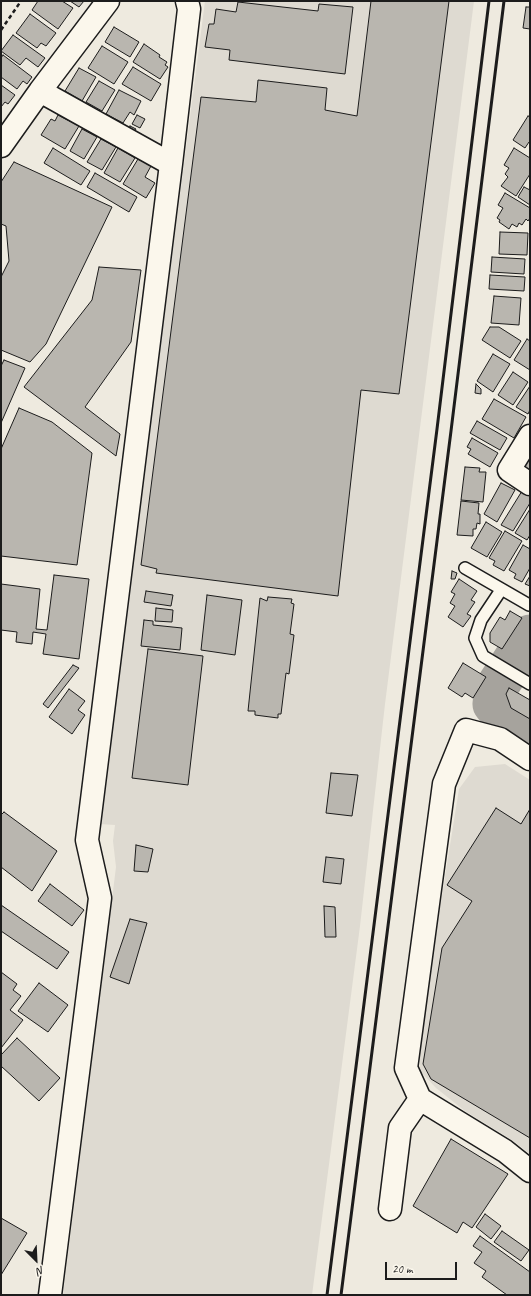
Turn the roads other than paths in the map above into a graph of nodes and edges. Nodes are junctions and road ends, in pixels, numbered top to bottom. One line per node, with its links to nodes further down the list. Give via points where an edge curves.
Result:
1 (108, 1): 3 (street)
2 (187, 1): 5 (street, via 189,9)
3 (40, 91): 4 (street); 5 (street)
4 (1, 146)
5 (171, 164): 16 (street, via 86,840 100,898)
6 (530, 436): 7 (street, via 509,470)
7 (530, 484)
8 (465, 568): 9 (lane)
9 (501, 590): 10 (lane); 11 (lane, via 481,620 475,638 484,656)
10 (529, 605)
11 (530, 684)
12 (530, 759): 13 (street, via 500,739 466,730 444,784 406,1068)
13 (420, 1100): 14 (street, via 506,1151); 15 (street, via 400,1128)
14 (530, 1171)
15 (390, 1209)
16 (50, 1295)

